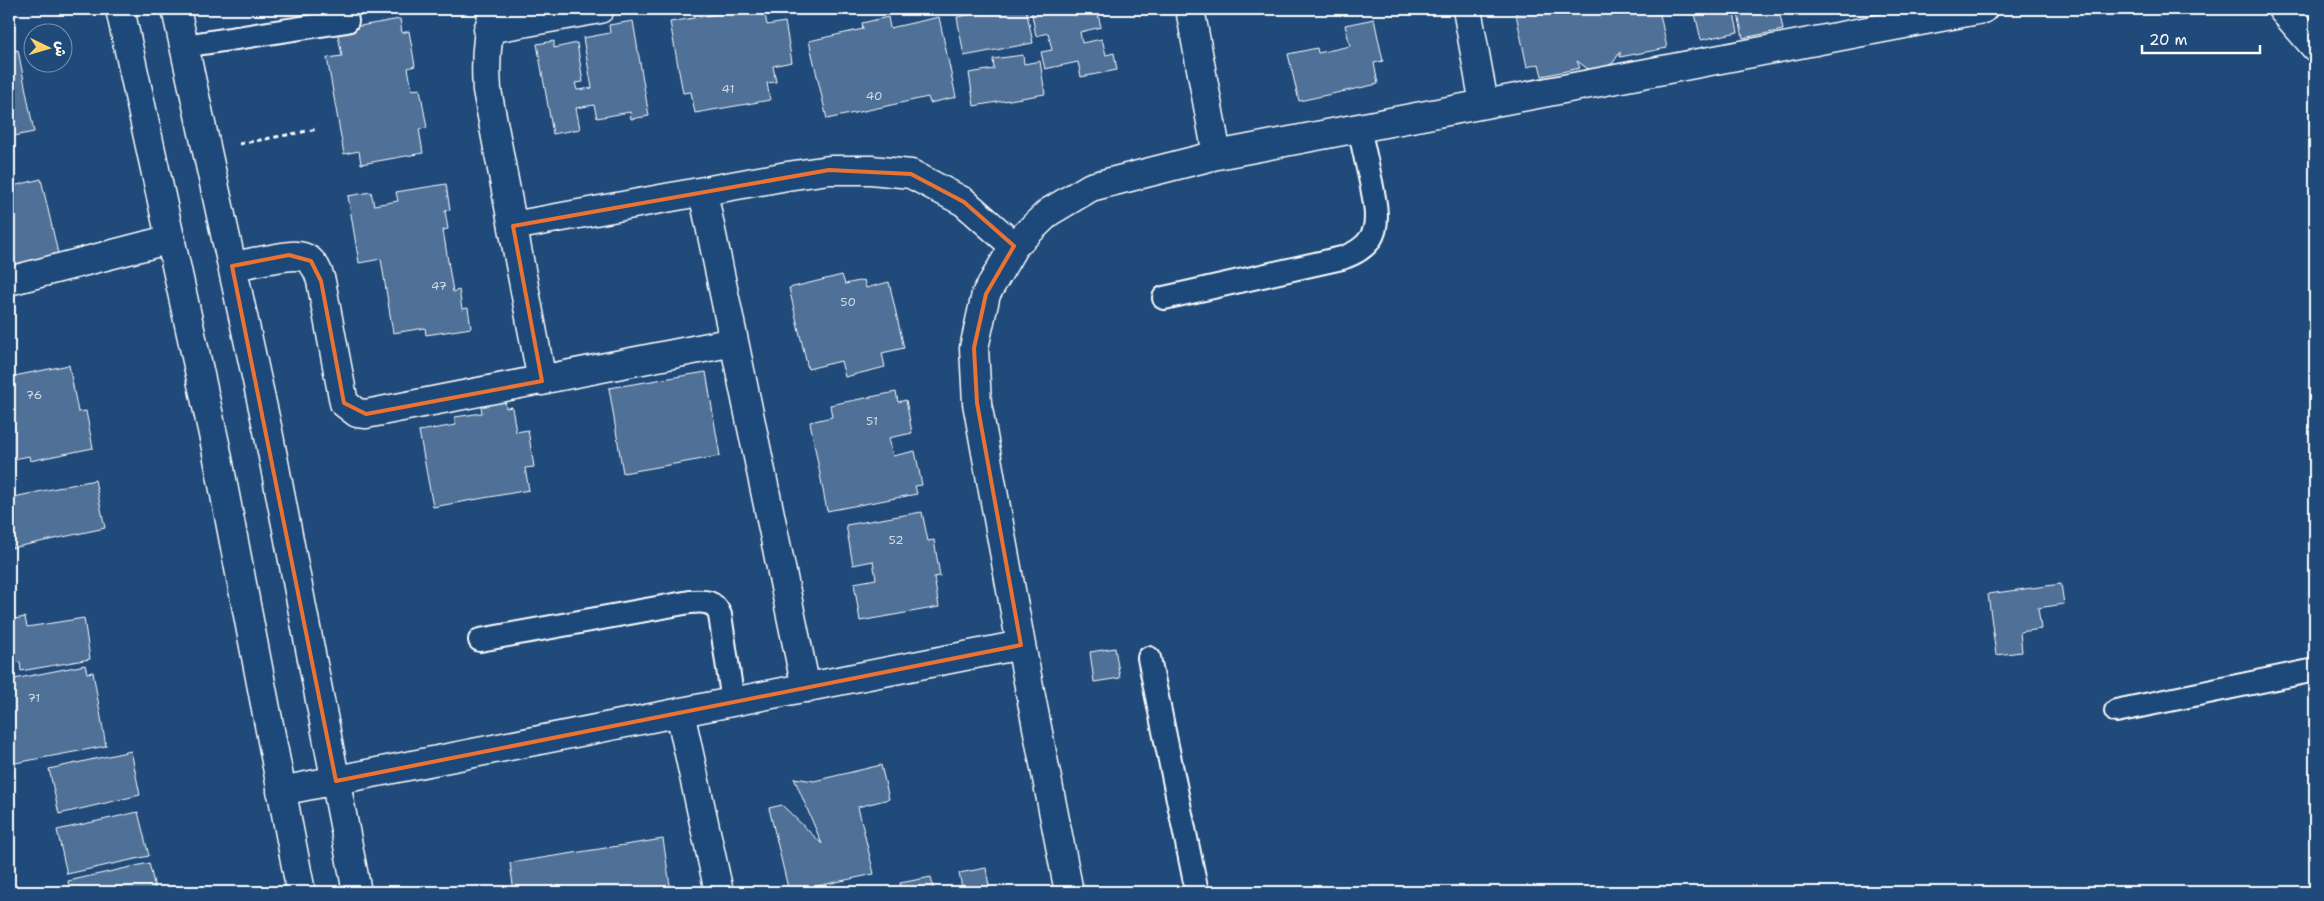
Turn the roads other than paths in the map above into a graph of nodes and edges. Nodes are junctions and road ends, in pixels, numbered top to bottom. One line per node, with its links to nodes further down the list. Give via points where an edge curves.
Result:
1 (120, 9): 17 (street)
2 (176, 9): 10 (street)
3 (600, 9): 8 (street)
4 (1190, 9): 14 (street)
5 (1467, 9): 12 (street)
6 (1983, 9): 12 (street)
7 (2282, 9): 11 (street)
8 (491, 19): 16 (street, via 485,62 487,90)
9 (347, 22): 10 (lane)
10 (184, 46): 19 (street)
11 (2315, 47)
12 (1484, 104): 13 (street)
13 (1359, 128): 14 (street); 21 (lane, via 1377,214 1372,238 1364,247 1342,258)
14 (1217, 155): 18 (street, via 1091,187 1049,212)
15 (703, 192): 16 (street); 18 (street, via 829,170 911,174 964,202); 22 (street)
16 (513, 226): 23 (street)
17 (171, 239): 20 (street); 33 (street, via 216,448)
18 (1014, 246): 25 (street, via 986,294 974,348 978,403)
19 (232, 266): 23 (street, via 296,255 304,256 316,266 344,403 357,413 374,413); 32 (street, via 268,431)
20 (9, 281)
21 (1164, 298)
22 (734, 342): 23 (street); 28 (street)
23 (542, 381)
24 (480, 640): 29 (lane, via 690,602 710,602 720,615)
25 (1021, 645): 28 (street); 37 (street)
26 (1149, 658): 38 (lane)
27 (2315, 670): 30 (lane)
28 (806, 688): 29 (street)
29 (733, 702): 31 (street)
30 (2116, 711)
31 (680, 712): 32 (street); 36 (street)
32 (336, 781): 33 (street); 35 (street)
33 (281, 791): 34 (street)
34 (301, 892)
35 (357, 892)
36 (719, 892)
37 (1069, 892)
38 (1197, 892)

